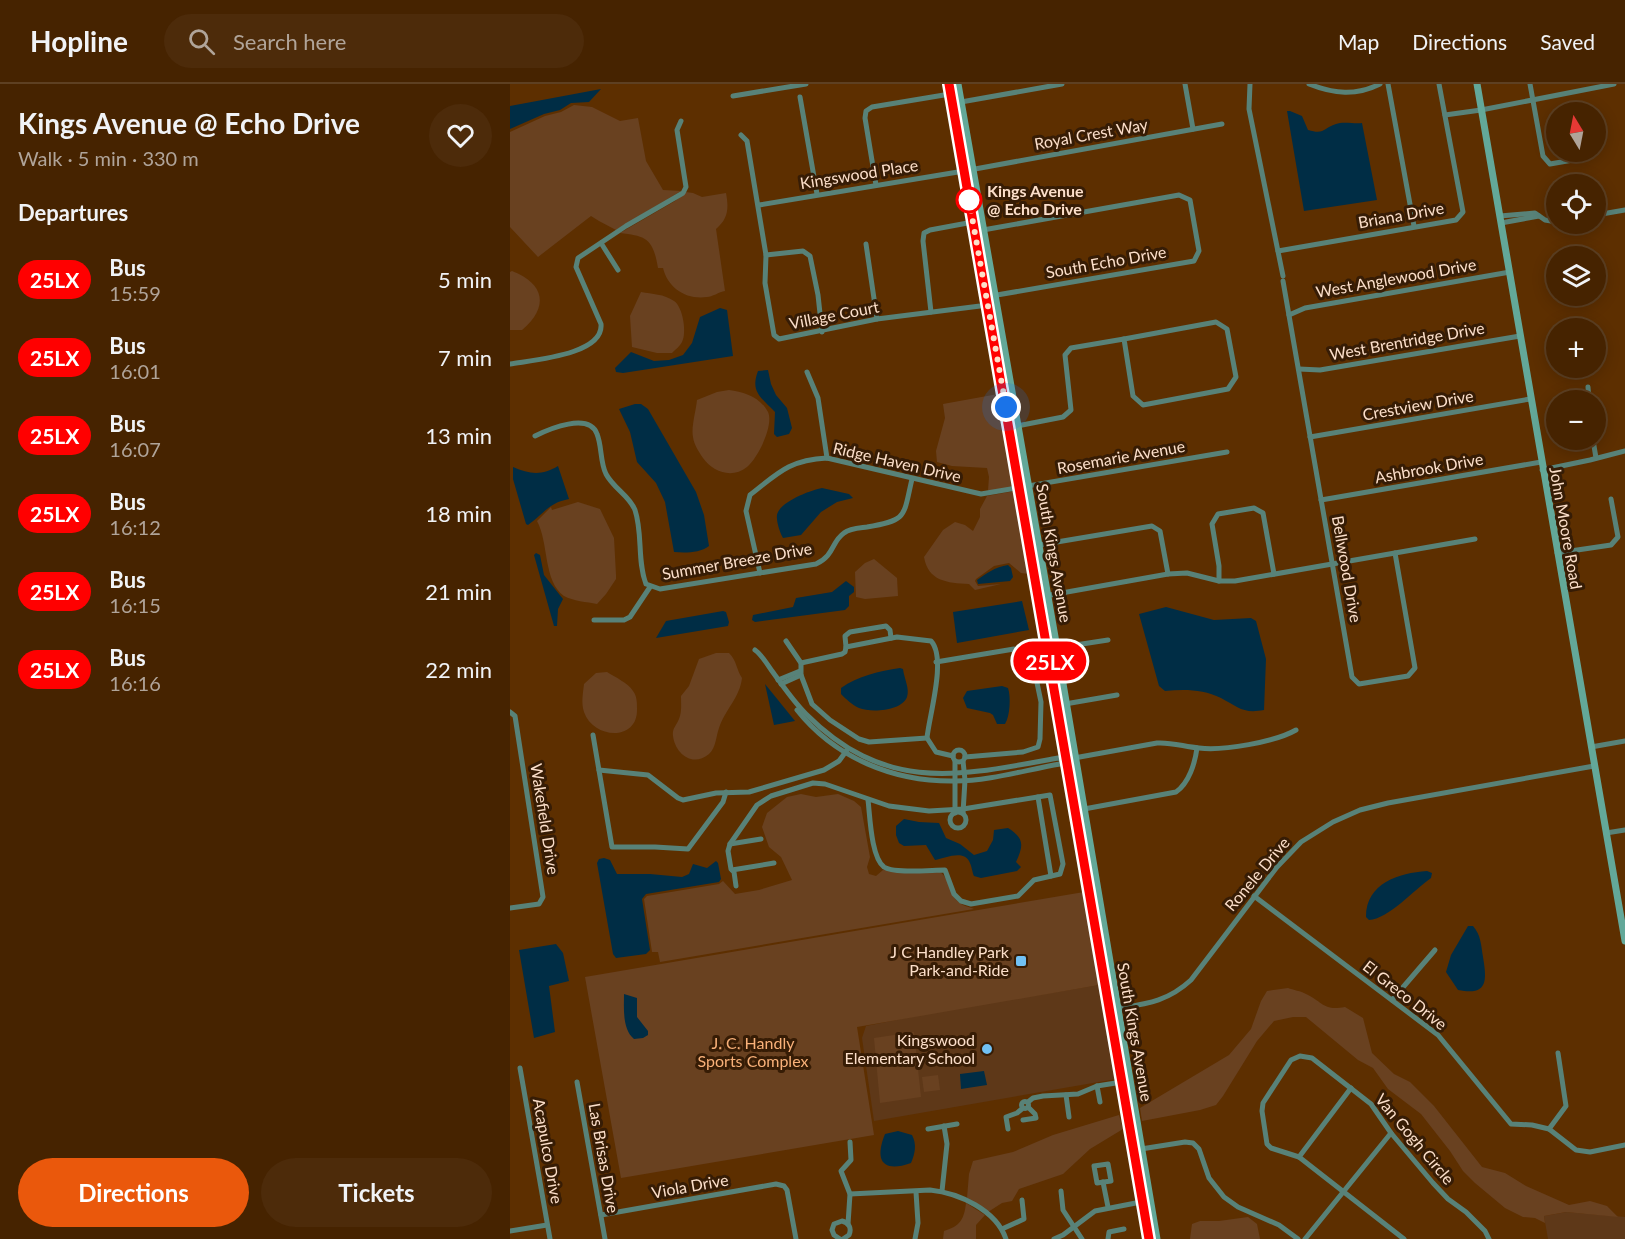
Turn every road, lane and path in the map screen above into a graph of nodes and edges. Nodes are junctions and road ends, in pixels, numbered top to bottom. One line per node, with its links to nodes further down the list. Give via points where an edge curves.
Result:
1 (806, 84): 16 (street)
2 (949, 84): 15 (main road, South Kings Avenue)
3 (958, 84): 19 (main road, South Kings Avenue)
4 (1062, 84): 19 (street)
5 (1185, 84): 24 (street)
6 (1250, 84): 41 (street, Bellwood Drive, via 1249,109)
7 (1309, 84): 8 (street, via 1337,93 1354,93)
8 (1380, 84)
9 (1388, 84): 37 (street)
10 (1440, 84): 21 (street, Briana Drive)
11 (1477, 84): 20 (main road, John Moore Road)
12 (1530, 84): 18 (street)
13 (1614, 84): 14 (street)
14 (1588, 86): 18 (street)
15 (951, 94): 28 (main road, South Kings Avenue); 29 (street, via 866,111)
16 (734, 96)
17 (800, 97): 30 (street)
18 (1533, 99): 20 (street); 26 (street)
19 (961, 102): 27 (main road, South Kings Avenue)
20 (1481, 110): 21 (street); 34 (main road, John Moore Road)
21 (1445, 115): 37 (street, Briana Drive, via 1463,212 1456,220)
22 (681, 121): 39 (street, via 677,130 686,187 683,193)
23 (1222, 124): 24 (street, Royal Crest Way)
24 (1193, 129): 27 (street, Royal Crest Way)
25 (741, 135): 31 (street, Village Court, via 747,141)
26 (1546, 159)
27 (972, 168): 28 (street, Royal Crest Way); 38 (main road, South Kings Avenue)
28 (964, 171): 29 (street, Kingswood Place); 36 (main road, South Kings Avenue)
29 (876, 185): 30 (street, Kingswood Place)
30 (817, 194): 31 (street, Kingswood Place)
31 (759, 205): 42 (street, Village Court)
32 (1625, 210): 33 (street)
33 (1606, 213)
34 (1501, 220): 35 (street, via 1539,216); 44 (main road, John Moore Road)
35 (1546, 220)
36 (974, 222): 45 (main road, South Kings Avenue); 47 (street, via 924,233)
37 (1414, 226): 41 (street, Briana Drive)
38 (983, 230): 45 (main road, South Kings Avenue); 45 (street, South Echo Drive, via 1179,195 1190,200 1199,251 1194,261)
39 (600, 243): 43 (street); 53 (street, via 576,262 601,324 598,337 573,353)
40 (866, 244): 49 (street)
41 (1278, 251): 48 (street, Bellwood Drive)
42 (766, 255): 50 (street, via 802,250 808,253); 50 (street, Village Court, via 765,283 774,335 779,339)
43 (618, 270)
44 (1510, 273): 48 (street, West Anglewood Drive, via 1305,308); 51 (main road, John Moore Road)
45 (991, 296): 46 (main road, South Kings Avenue)
46 (992, 305): 47 (street, Village Court); 59 (main road, South Kings Avenue)
47 (931, 312): 49 (street, Village Court)
48 (1289, 315): 54 (street, Bellwood Drive)
49 (877, 320): 50 (street, Village Court)
50 (822, 332)
51 (1520, 336): 54 (street, West Brentridge Drive, via 1320,370); 58 (main road, John Moore Road)
52 (1124, 339): 52 (street, via 1216,322 1227,329 1236,377 1228,389 1143,405 1133,396); 59 (street, via 1071,348 1065,356 1071,410 1063,417)
53 (510, 364)
54 (1299, 369): 61 (street, Bellwood Drive)
55 (807, 372): 65 (street, via 818,398)
56 (1588, 387): 57 (street)
57 (1588, 390)
58 (1530, 399): 61 (street, Crestview Drive); 67 (main road, John Moore Road)
59 (1013, 426): 69 (main road, South Kings Avenue)
60 (535, 436): 81 (street, Summer Breeze Drive, via 551,428 580,423 593,427 606,474 628,497 636,513 644,578)
61 (1310, 437): 71 (street, Bellwood Drive)
62 (1595, 450): 66 (street)
63 (1625, 451): 66 (street, Ashbrook Drive)
64 (1227, 452): 69 (street, Rosemarie Avenue)
65 (827, 458): 68 (street, Ridge Haven Drive); 77 (street, Ridge Haven Drive, via 787,466 750,495 746,511)
66 (1596, 459): 67 (street, Ashbrook Drive)
67 (1541, 466): 71 (street, Ashbrook Drive); 75 (main road, John Moore Road)
68 (912, 478): 69 (street, Ridge Haven Drive, via 981,494); 77 (street, Summer Breeze Drive, via 904,511 896,521 845,532 830,555 816,564)
69 (1024, 487): 73 (main road, South Kings Avenue); 83 (main road, South Kings Avenue)
70 (1611, 499): 75 (street, via 1618,537 1611,545)
71 (1321, 500): 76 (street, Bellwood Drive)
72 (1475, 539): 74 (street)
73 (1039, 545): 78 (street, via 1158,527); 82 (main road, South Kings Avenue)
74 (1395, 553): 76 (street); 76 (street, Bellwood Drive, via 1415,668 1408,676 1359,684 1352,677)
75 (1557, 553): 103 (main road, John Moore Road)
76 (1332, 563): 79 (street)
77 (760, 573): 81 (street, Summer Breeze Drive, via 660,589)
78 (1168, 574): 80 (street, via 1187,573); 82 (street)
79 (1274, 574): 80 (street); 80 (street, via 1263,513 1254,508 1218,514 1212,524)
80 (1219, 581)
81 (650, 587): 84 (street, via 630,617)
82 (1047, 595): 83 (street); 89 (main road, South Kings Avenue)
83 (1039, 597): 90 (main road, South Kings Avenue)
84 (594, 620)
85 (891, 638): 88 (street); 88 (street, via 886,627 850,632 844,636); 91 (street, via 931,641)
86 (1108, 640): 89 (street)
87 (786, 641): 92 (street)
88 (846, 646): 92 (street, via 842,654)
89 (1057, 648): 90 (street); 96 (main road, South Kings Avenue)
90 (1048, 649): 97 (main road, South Kings Avenue)
91 (936, 662): 101 (street, via 936,691); 107 (street, via 1014,649 1021,653 1036,678 1041,702 1038,747)
92 (801, 663): 93 (street)
93 (800, 673): 94 (street); 101 (street, via 812,704 859,739 873,742)
94 (780, 682): 105 (street, via 795,703); 105 (street, via 755,650 801,715 823,737)
95 (1117, 695): 96 (street)
96 (1066, 704): 97 (street); 108 (main road, South Kings Avenue)
97 (1058, 705): 108 (main road, South Kings Avenue)
98 (510, 712): 128 (street, Wakefield Drive, via 515,716 543,897 539,904)
99 (1296, 730): 104 (street, via 1284,737)
100 (593, 735): 110 (street)
101 (927, 738): 106 (street, via 936,752)
102 (1625, 741): 103 (street)
103 (1591, 747): 109 (main road, John Moore Road)
104 (1197, 748): 108 (street, via 1157,743); 116 (street, via 1184,784 1176,792)
105 (847, 750): 112 (street, via 895,768); 113 (street, via 839,761 824,770 749,792)
106 (954, 759): 107 (street); 107 (street, via 954,752 959,750); 112 (street)
107 (964, 759): 111 (street)
108 (1069, 759): 111 (street, via 1060,764); 116 (main road, South Kings Avenue); 133 (main road, South Kings Avenue)
109 (1594, 766): 120 (main road, John Moore Road); 127 (street, Ronele Drive, via 1360,810 1301,842)
110 (599, 770): 113 (street, via 648,774 683,800); 113 (street, via 612,848 688,849 723,802)
111 (964, 777): 112 (street); 117 (street)
112 (956, 778): 118 (street)
113 (726, 792)
114 (1038, 797): 117 (street); 125 (street); 125 (street, via 1050,795 1063,864 1060,874)
115 (868, 800): 118 (street, via 906,809); 122 (street, via 819,783 771,796 757,805); 125 (street, via 875,855 884,867 945,870 961,902 971,904 1018,896 1034,880)
116 (1084, 809): 132 (main road, South Kings Avenue)
117 (963, 811): 118 (street); 118 (street, via 966,822 959,828 951,823)
118 (955, 812)
119 (1625, 830): 120 (street)
120 (1606, 833): 129 (main road, John Moore Road)
121 (761, 839): 122 (street)
122 (730, 844): 124 (street)
123 (774, 863): 124 (street)
124 (732, 870): 126 (street)
125 (1051, 876)
126 (736, 886)
127 (1254, 896): 131 (street, El Greco Drive); 132 (street, Ronele Drive, via 1180,990 1158,1001)
128 (510, 908)
129 (1625, 938)
130 (1435, 950): 131 (street)
131 (1392, 1000): 150 (street, El Greco Drive, via 1438,1035 1511,1124)
132 (1118, 1008): 133 (street, Ronele Drive); 136 (main road, South Kings Avenue)
133 (1108, 1010): 138 (main road, South Kings Avenue)
134 (1558, 1053): 150 (street, via 1566,1106)
135 (520, 1068): 169 (street, Acapulco Drive)
136 (1130, 1080): 138 (street); 154 (main road, South Kings Avenue)
137 (576, 1082): 167 (street, Las Brisas Drive)
138 (1122, 1082): 139 (street); 155 (main road, South Kings Avenue)
139 (1097, 1086): 141 (street); 142 (street)
140 (1351, 1088): 151 (street, Van Gogh Circle, via 1371,1104); 156 (street); 156 (street, Van Gogh Circle, via 1312,1058 1299,1056 1291,1060 1263,1103 1262,1111 1267,1144)
141 (1065, 1095): 143 (street, via 1033,1098); 144 (street)
142 (1100, 1102)
143 (1026, 1106): 145 (street, via 1036,1118); 149 (street, via 1006,1117)
144 (1069, 1117)
145 (1023, 1120)
146 (957, 1124): 147 (street)
147 (944, 1126): 148 (street); 159 (street, via 947,1144)
148 (928, 1128)
149 (1008, 1129)
150 (1550, 1129): 153 (street, via 1576,1150 1590,1152)
151 (1390, 1133): 158 (street); 188 (street, Van Gogh Circle)
152 (850, 1142): 162 (street, via 851,1160 841,1171)
153 (1625, 1145)
154 (1142, 1149): 155 (street); 164 (main road, South Kings Avenue); 185 (street, via 1195,1144 1209,1178 1227,1199)
155 (1133, 1150): 165 (main road, South Kings Avenue)
156 (1299, 1157): 158 (street, Van Gogh Circle)
157 (1103, 1182): 166 (street)
158 (1342, 1190): 186 (street); 187 (street, Van Gogh Circle)
159 (942, 1191): 161 (street); 171 (street, via 982,1210)
160 (1061, 1191): 170 (street, via 1063,1210)
161 (916, 1192): 162 (street); 178 (street)
162 (850, 1194): 168 (street)
163 (1022, 1200): 171 (street, via 1024,1219)
164 (1150, 1200): 165 (street); 184 (main road, South Kings Avenue)
165 (1142, 1201): 166 (street); 183 (main road, South Kings Avenue)
166 (1108, 1207): 170 (street, via 1095,1211)
167 (601, 1215): 175 (street, Las Brisas Drive); 176 (street, Viola Drive, via 776,1184 787,1190)
168 (848, 1224): 177 (street, via 850,1232); 177 (street, via 839,1221 833,1227 834,1235)
169 (547, 1225): 173 (street); 174 (street, Acapulco Drive)
170 (1074, 1228): 180 (street); 181 (street)
171 (1002, 1229): 179 (street)
172 (1124, 1229): 182 (street, via 1109,1232)
173 (510, 1231)
174 (550, 1239)
175 (605, 1239)
176 (796, 1239)
177 (841, 1239)
178 (915, 1239)
179 (1006, 1239)
180 (1054, 1239)
181 (1082, 1239)
182 (1108, 1239)
183 (1149, 1239)
184 (1157, 1239)
185 (1298, 1239)
186 (1305, 1239)
187 (1404, 1239)
188 (1489, 1239)

